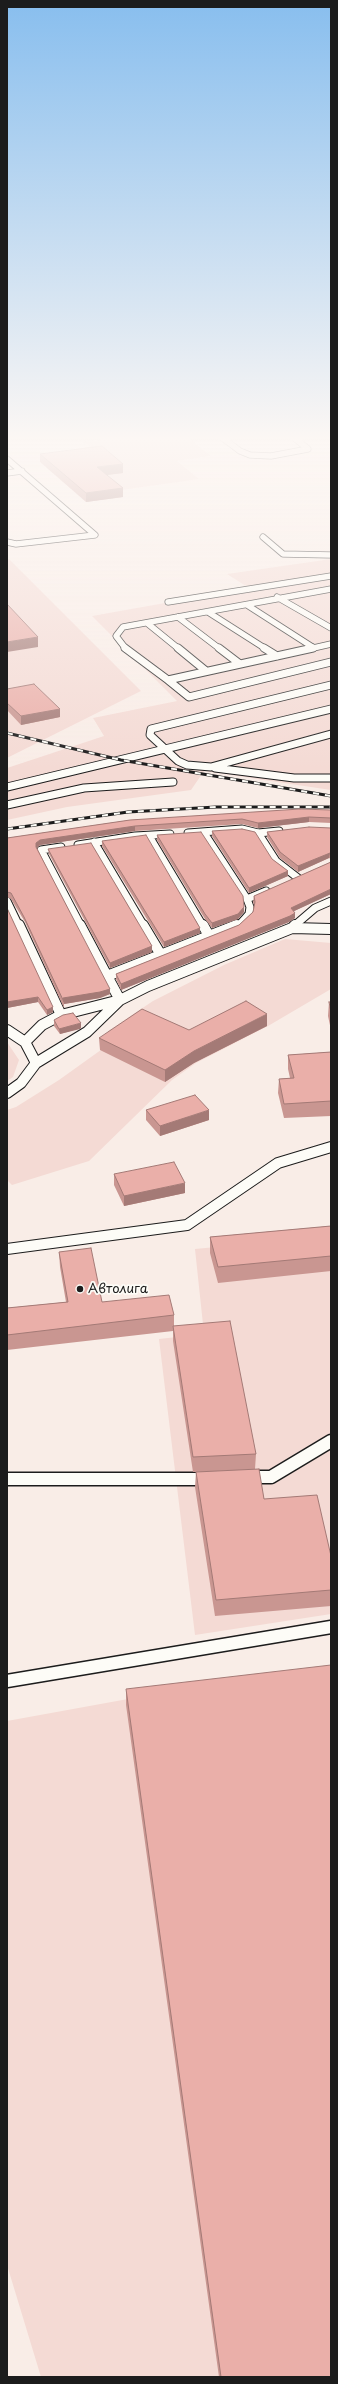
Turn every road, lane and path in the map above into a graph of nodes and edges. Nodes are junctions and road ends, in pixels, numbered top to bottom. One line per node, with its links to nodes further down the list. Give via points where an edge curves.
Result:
1 (275, 547): 2 (lane, via 283,554)
2 (331, 555)
3 (331, 576): 4 (lane)
4 (262, 587): 8 (lane); 9 (lane)
5 (331, 589): 6 (lane)
6 (320, 591): 7 (lane); 8 (lane)
7 (331, 598)
8 (280, 599): 10 (lane); 14 (lane)
9 (168, 602)
10 (247, 605): 11 (lane); 16 (lane)
11 (208, 612): 12 (lane); 17 (lane)
12 (178, 617): 13 (lane); 19 (lane)
13 (147, 623): 20 (lane); 21 (lane, via 123,627 116,636 126,649)
14 (331, 628)
15 (331, 644): 16 (lane)
16 (314, 648): 17 (lane)
17 (277, 656): 19 (lane)
18 (331, 662): 21 (lane, via 189,697)
19 (240, 664): 20 (lane)
20 (206, 672): 21 (lane)
21 (168, 680)
22 (331, 684): 25 (lane, via 151,729 150,735)
23 (331, 709): 25 (lane)
24 (331, 734): 26 (lane)
25 (165, 750): 26 (lane, via 187,765); 29 (lane)
26 (211, 767): 27 (lane, via 294,778)
27 (331, 778)
28 (173, 782): 30 (lane, via 84,788)
29 (7, 787)
30 (7, 805)
31 (287, 830): 33 (lane)
32 (204, 833): 33 (lane, via 242,830); 34 (lane); 38 (lane)
33 (258, 833): 36 (lane, via 276,860 301,876)
34 (149, 836): 35 (lane); 43 (lane)
35 (94, 842): 44 (lane); 45 (lane, via 41,850)
36 (287, 883)
37 (275, 888): 38 (lane)
38 (247, 899): 43 (lane, via 249,914 240,924)
39 (331, 900): 41 (lane, via 315,908)
40 (7, 901): 47 (lane)
41 (292, 928): 42 (lane); 46 (lane, via 148,986)
42 (331, 928)
43 (209, 936): 44 (lane)
44 (161, 955): 45 (lane)
45 (106, 976): 46 (lane)
46 (120, 1000): 47 (lane); 50 (lane, via 87,1032)
47 (61, 1015): 49 (lane, via 42,1025)
48 (7, 1030): 49 (lane)
49 (25, 1042): 50 (lane)
50 (36, 1063): 51 (lane, via 21,1082)
51 (7, 1093)
52 (331, 1147): 53 (lane, via 278,1163 187,1224)
53 (7, 1249)
54 (331, 1441): 55 (lane, via 271,1477)
55 (233, 1478)
56 (7, 1479): 57 (lane)
57 (218, 1479)
58 (331, 1627): 59 (lane)
59 (7, 1681)

